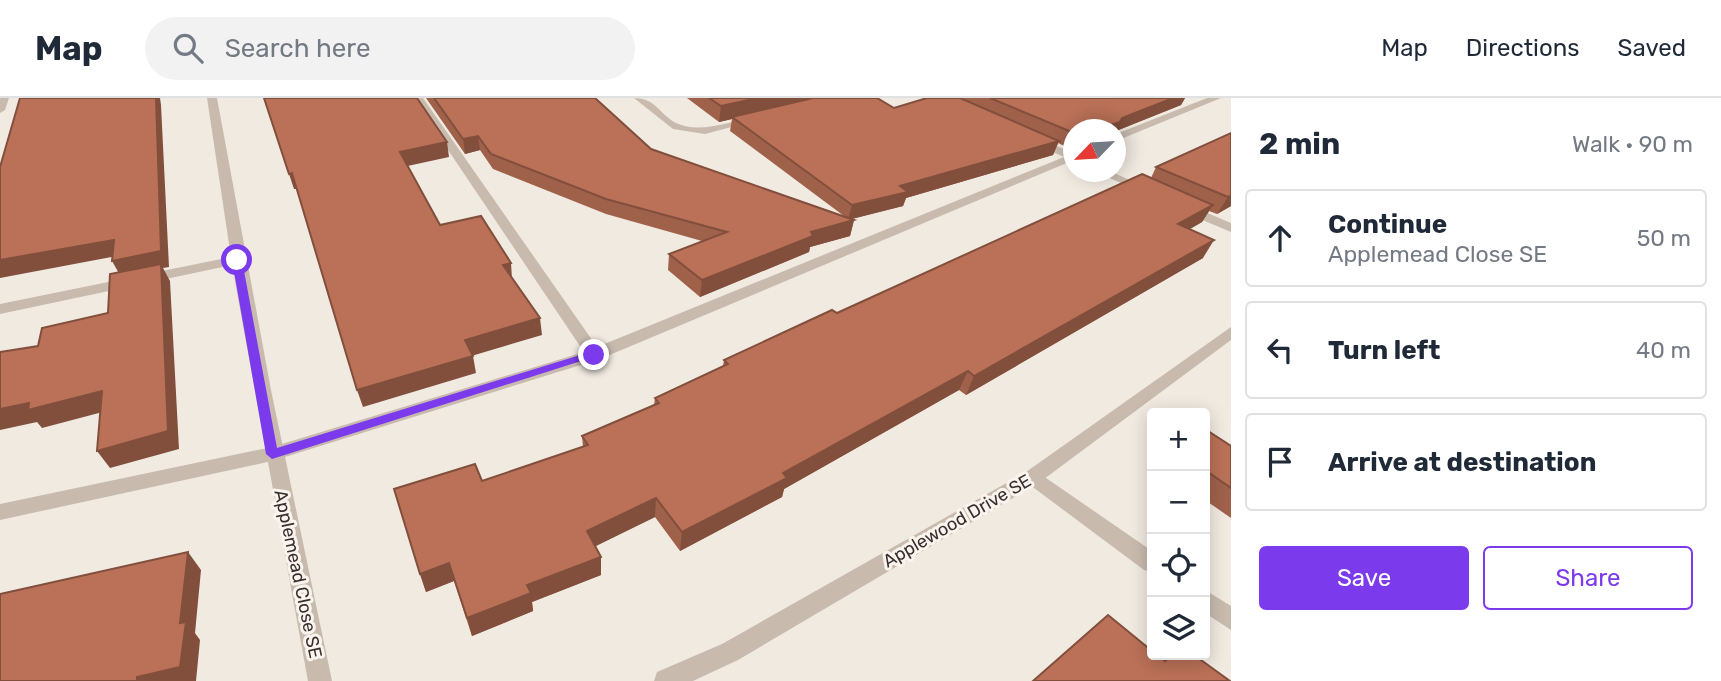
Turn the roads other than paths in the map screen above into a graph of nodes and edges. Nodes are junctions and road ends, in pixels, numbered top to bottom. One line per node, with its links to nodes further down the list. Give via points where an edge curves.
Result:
1 (4, 98): 6 (street)
2 (212, 98): 14 (street, Applemead Close SE)
3 (418, 98): 17 (street)
4 (639, 98): 7 (street, via 673,126 705,131)
5 (1216, 98): 8 (street)
6 (0, 110)
7 (771, 116)
8 (1126, 134)
9 (1022, 135): 10 (street)
10 (1063, 153)
11 (1063, 161): 17 (street)
12 (1126, 182): 13 (street)
13 (1231, 228)
14 (237, 260): 15 (street); 18 (street, Applemead Close SE)
15 (0, 309)
16 (1231, 332): 19 (street, Applewood Drive SE)
17 (594, 355): 18 (street)
18 (272, 454): 20 (street); 24 (street, Applemead Close SE)
19 (1033, 477): 21 (street); 25 (street, Applewood Drive SE, via 730,652)
20 (0, 512)
21 (1147, 559)
22 (1210, 604): 23 (street)
23 (1231, 619)
24 (320, 681)
25 (666, 681)

